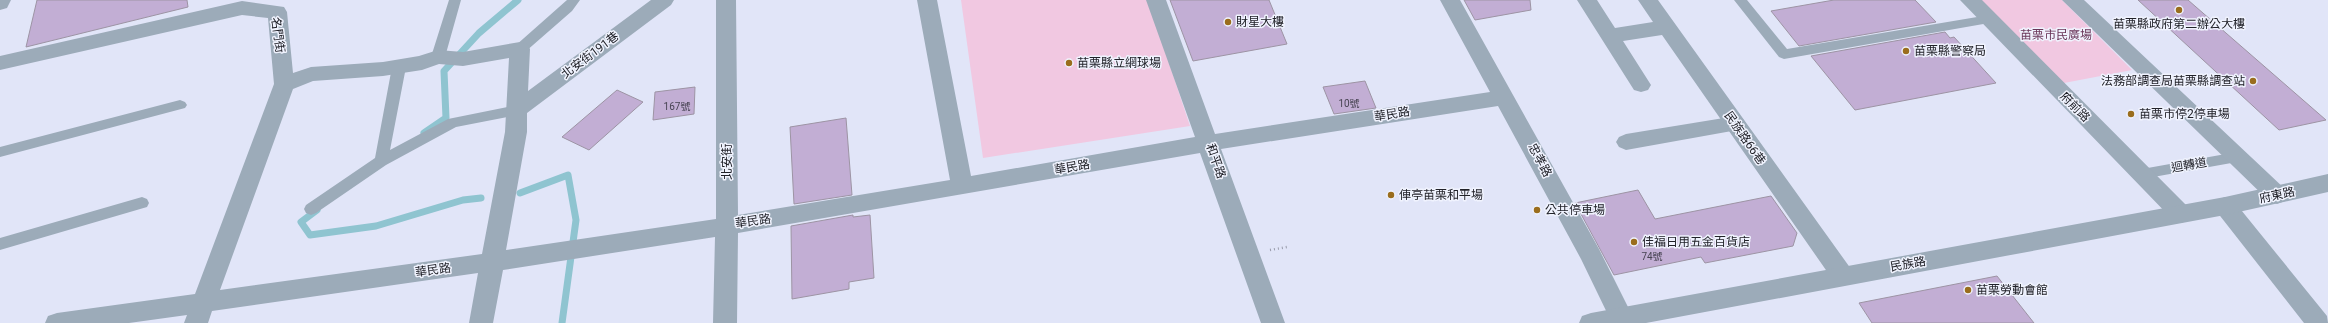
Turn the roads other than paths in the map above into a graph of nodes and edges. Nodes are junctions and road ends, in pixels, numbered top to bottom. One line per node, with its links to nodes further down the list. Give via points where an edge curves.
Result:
1 (1, 0): 14 (street)
2 (455, 0): 19 (lane)
3 (574, 0): 18 (lane)
4 (664, 0): 26 (street, 北安街191巷)
5 (726, 0): 41 (street, 北安街)
6 (927, 0): 35 (street)
7 (1156, 0): 29 (street, 和平路)
8 (1450, 0): 24 (street, 忠孝路)
9 (1587, 0): 17 (street)
10 (1648, 0): 16 (street, 民族路66巷)
11 (1740, 0): 15 (lane, via 1784,54)
12 (1970, 0): 15 (street, 府前路)
13 (2072, 0): 31 (street)
14 (0, 3)
15 (1989, 19): 33 (street, 府前路)
16 (1668, 27): 17 (street); 27 (street, 民族路66巷)
17 (1610, 36): 23 (street)
18 (520, 49): 19 (street); 26 (street)
19 (450, 58): 21 (street)
20 (0, 63): 22 (street, 名門街, via 242,8 277,12)
21 (399, 67): 22 (street, via 311,74); 32 (lane)
22 (284, 84): 45 (street, 名門街)
23 (1641, 85)
24 (1505, 97): 29 (street, 華民路); 46 (street, 忠孝路)
25 (180, 105): 30 (lane)
26 (517, 110): 32 (lane, via 453,123); 43 (street, via 516,132)
27 (1736, 124): 28 (street); 44 (street, 民族路66巷)
28 (1626, 142)
29 (1210, 143): 35 (street, 華民路); 50 (street, 和平路)
30 (0, 152)
31 (2237, 157): 33 (lane, 迴轉道); 36 (street)
32 (380, 161): 39 (lane)
33 (2142, 174): 40 (street, 府前路)
34 (2328, 183): 36 (street, 府東路)
35 (962, 185): 41 (street, 華民路)
36 (2277, 195): 38 (street, 府東路)
37 (142, 203): 42 (lane)
38 (2225, 206): 40 (street, 民族路); 52 (street)
39 (311, 209)
40 (2181, 214): 44 (street, 民族路)
41 (727, 225): 43 (street, 華民路); 49 (street, 北安街)
42 (0, 244)
43 (492, 262): 45 (street, 華民路); 48 (street)
44 (1843, 276): 46 (street, 民族路)
45 (200, 312): 47 (street, 華民路)
46 (1623, 320): 51 (street, 民族路)
47 (57, 323)
48 (481, 323)
49 (725, 323)
50 (1273, 323)
51 (1591, 323)
52 (2318, 323)

